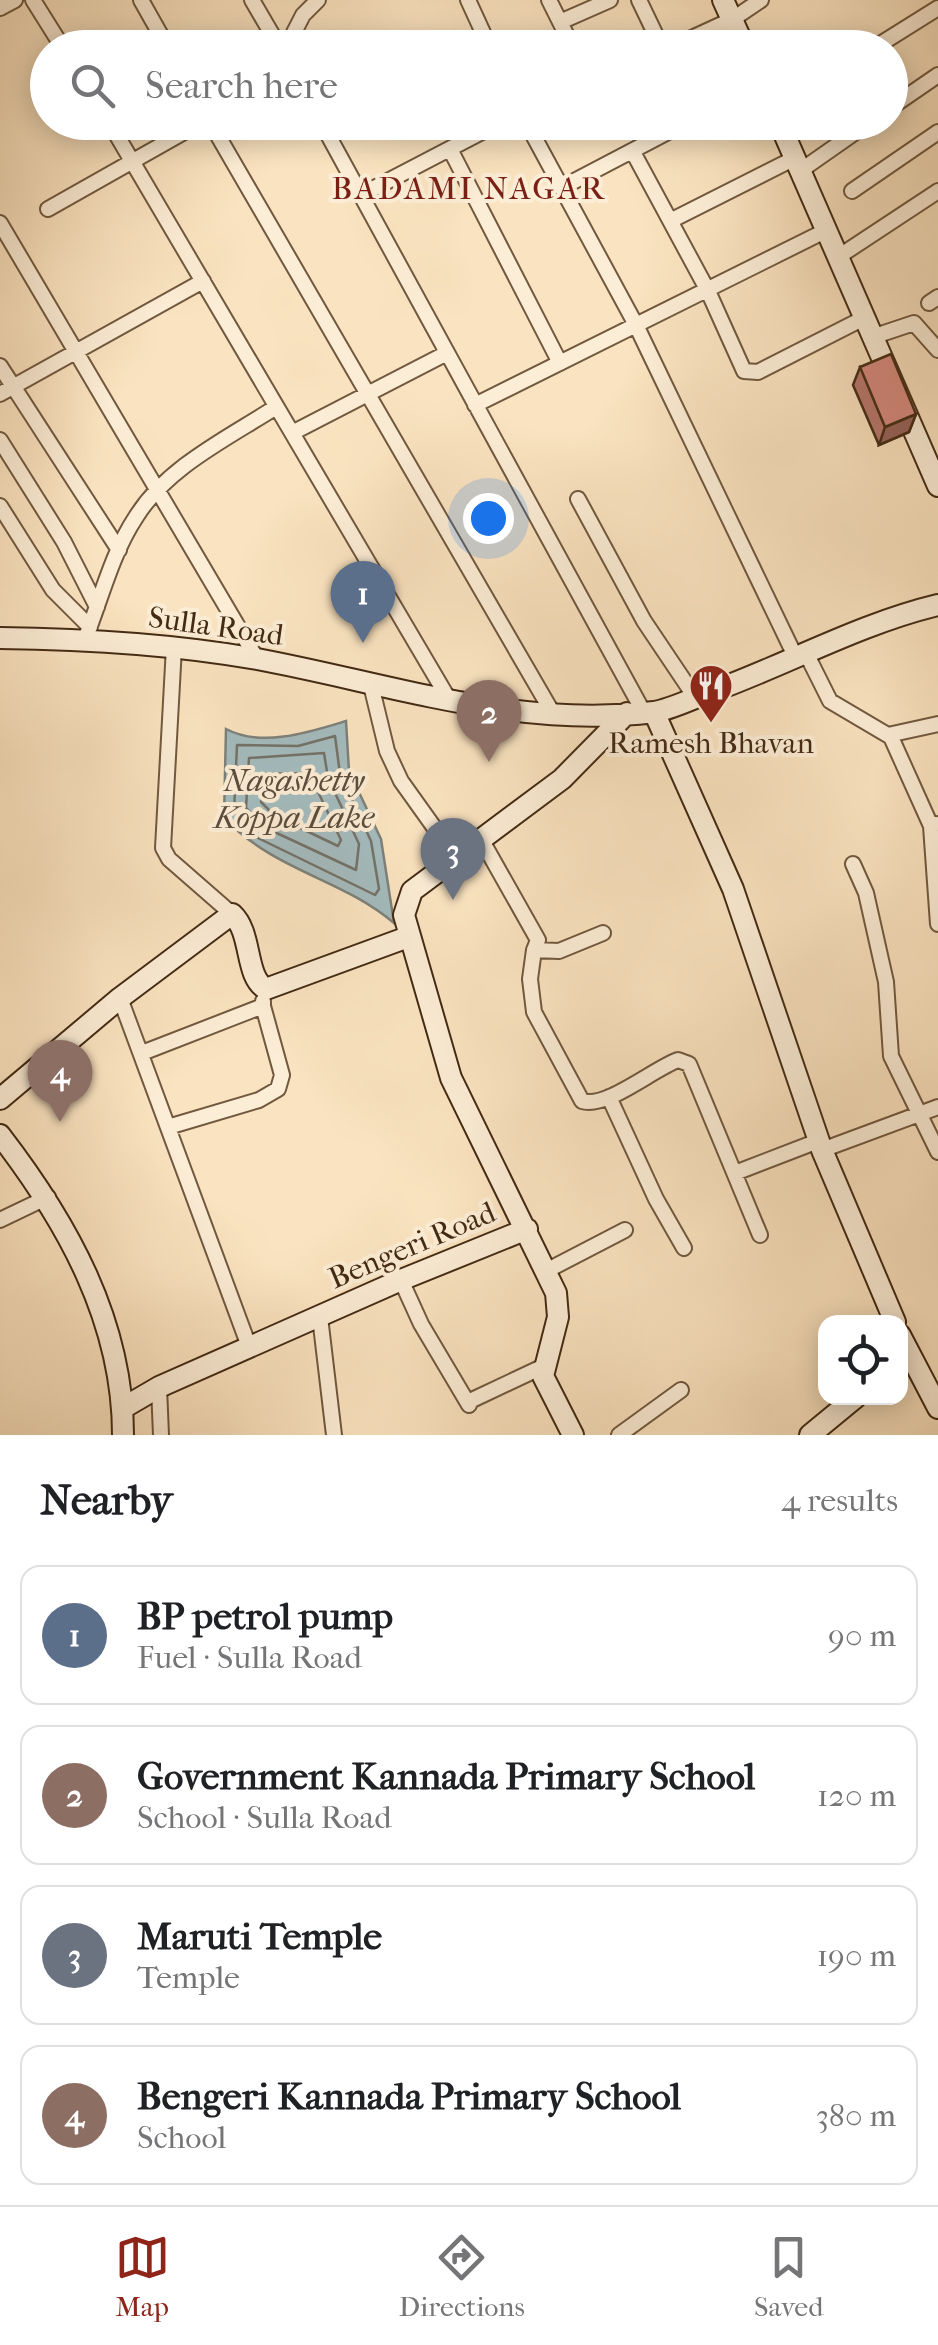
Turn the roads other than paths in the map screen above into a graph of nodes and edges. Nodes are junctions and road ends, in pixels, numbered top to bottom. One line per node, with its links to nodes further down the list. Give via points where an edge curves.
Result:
1 (15, 0): 11 (street)
2 (33, 0): 15 (street)
3 (141, 0): 16 (street)
4 (252, 0): 17 (street)
5 (318, 0): 18 (street)
6 (468, 0): 19 (street)
7 (549, 0): 14 (street)
8 (610, 0): 14 (street)
9 (639, 0): 21 (street)
10 (761, 0): 13 (street)
11 (0, 8)
12 (938, 8): 23 (street)
13 (728, 10): 22 (street)
14 (560, 22): 20 (street)
15 (52, 30)
16 (158, 30)
17 (271, 30)
18 (294, 30)
19 (482, 30)
20 (564, 30)
21 (653, 30)
22 (697, 30)
23 (903, 30)
24 (938, 75): 25 (street)
25 (908, 96)
26 (938, 132): 41 (street)
27 (120, 140): 38 (street)
28 (169, 140): 38 (street)
29 (220, 140): 59 (street)
30 (331, 140): 43 (street)
31 (469, 140): 36 (street)
32 (536, 140): 40 (street)
33 (655, 140): 37 (street)
34 (787, 140): 39 (street)
35 (839, 140): 39 (street)
36 (450, 150): 43 (street); 56 (street)
37 (633, 152): 40 (street); 45 (street)
38 (132, 160): 44 (street); 49 (street)
39 (798, 164): 45 (street); 47 (street)
40 (563, 187): 51 (street)
41 (852, 191)
42 (938, 191): 48 (street)
43 (361, 194): 55 (street)
44 (48, 209)
45 (672, 220): 50 (street)
46 (0, 223): 54 (street)
47 (827, 230): 48 (street); 50 (street)
48 (838, 257): 52 (street)
49 (203, 281): 54 (street); 61 (street)
50 (708, 292): 51 (street); 52 (street, via 735,358 749,374)
51 (636, 326): 56 (street); 74 (street)
52 (870, 326): 53 (street, via 914,322); 64 (street)
53 (938, 350)
54 (78, 351): 58 (street); 65 (street)
55 (447, 353): 59 (street); 60 (street)
56 (560, 363): 60 (street)
57 (0, 366): 58 (street)
58 (6, 390): 68 (street)
59 (367, 395): 62 (street); 80 (street)
60 (476, 405): 79 (street)
61 (276, 406): 62 (street); 65 (street)
62 (292, 433): 78 (street)
63 (0, 440): 70 (street)
64 (938, 486)
65 (158, 490): 68 (street); 75 (street)
66 (578, 499): 77 (street, via 644,621)
67 (0, 506): 71 (street)
68 (119, 550): 70 (street)
69 (938, 606): 74 (street, Sulla Road, via 891,616)
70 (97, 607): 71 (street)
71 (88, 633): 72 (street, Sulla Road); 73 (street, Sulla Road)
72 (0, 638)
73 (174, 647): 75 (street, Sulla Road); 87 (street, via 163,848)
74 (802, 656): 77 (street, Sulla Road); 82 (street, via 830,701)
75 (257, 659): 76 (street, Sulla Road)
76 (371, 685): 78 (street, Sulla Road); 85 (street, via 400,781)
77 (695, 697): 79 (street, Sulla Road)
78 (451, 703): 80 (street, Sulla Road)
79 (641, 712): 80 (street, Sulla Road); 84 (street); 101 (street, via 733,890)
80 (555, 718)
81 (938, 724): 82 (street)
82 (888, 735): 83 (street)
83 (934, 825): 88 (street)
84 (481, 839): 85 (street); 91 (street, via 529,918 538,940)
85 (456, 858): 90 (street, via 412,890 404,914)
86 (852, 864): 98 (street, via 866,893 886,982 891,1056)
87 (232, 914): 92 (street, via 243,928); 93 (street)
88 (938, 924)
89 (603, 933): 91 (street, via 559,951)
90 (408, 937): 92 (street); 106 (street, via 451,1078)
91 (534, 950): 95 (street, via 530,995 543,1035 582,1102)
92 (263, 997): 94 (street); 99 (street, via 282,1076 278,1090)
93 (120, 998): 94 (street); 96 (street)
94 (142, 1054): 99 (street)
95 (609, 1096): 103 (street, via 684,1060); 109 (street)
96 (0, 1099)
97 (938, 1107): 98 (street)
98 (921, 1114): 101 (street); 102 (street)
99 (168, 1127): 114 (street)
100 (0, 1134): 104 (street)
101 (820, 1146): 103 (street); 112 (street)
102 (938, 1152)
103 (735, 1173): 108 (street)
104 (48, 1197): 105 (street); 121 (street, via 94,1287)
105 (0, 1220)
106 (527, 1229): 110 (street); 111 (street, Bengeri Road)
107 (625, 1230): 110 (street)
108 (760, 1235)
109 (684, 1248)
110 (546, 1272): 116 (street, via 560,1304)
111 (400, 1280): 113 (street, Bengeri Road); 116 (street, via 471,1402)
112 (892, 1315)
113 (320, 1317): 114 (street); 124 (street, Bengeri Road)
114 (250, 1348): 117 (street)
115 (908, 1357): 119 (street)
116 (542, 1367): 125 (street)
117 (159, 1388): 121 (street); 123 (street)
118 (681, 1390): 126 (street)
119 (936, 1400)
120 (846, 1405): 127 (street)
121 (123, 1408): 122 (street)
122 (123, 1435)
123 (161, 1435)
124 (334, 1435)
125 (572, 1435)
126 (620, 1435)
127 (810, 1435)

